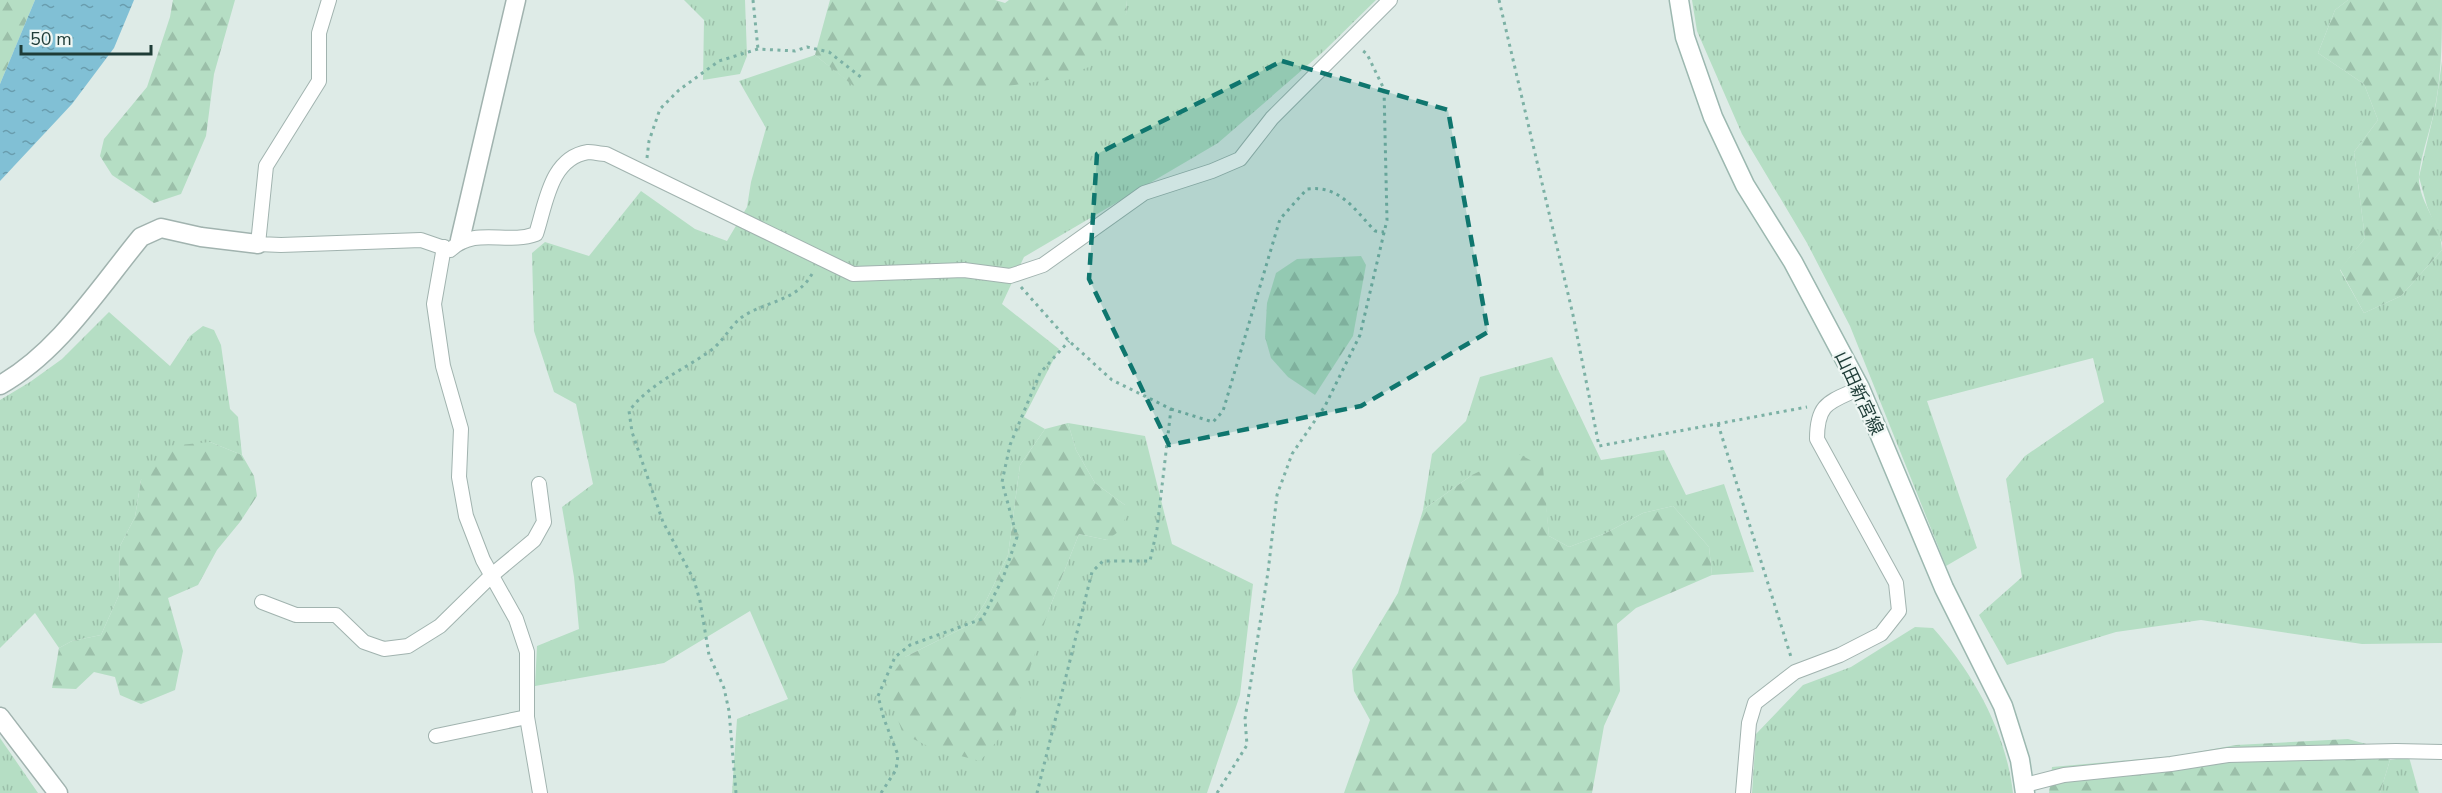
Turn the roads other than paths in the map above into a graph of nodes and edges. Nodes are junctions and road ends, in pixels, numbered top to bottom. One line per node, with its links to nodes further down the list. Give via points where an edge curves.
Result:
1 (329, 0): 5 (street, via 319,33 319,81 266,166)
2 (516, 0): 6 (main road)
3 (1390, 0): 6 (street, via 1272,118 1240,159 1144,193 1043,265 1010,276 964,270 853,274 606,154 588,153 567,161 555,173 536,234 522,239 487,236)
4 (1679, 0): 8 (main road, 山田新宮線, via 1685,37 1713,117 1745,185 1793,262)
5 (258, 244): 6 (street, via 421,240); 7 (main road, via 161,228 141,237 52,345 18,375)
6 (452, 244): 10 (street, via 434,304 443,366 461,429 459,477 466,516)
7 (0, 385)
8 (1860, 388): 16 (main road, 山田新宮線, via 1944,588 2003,706); 19 (street, via 1829,402 1817,420 1817,439 1896,583 1899,611 1881,634 1795,672 1755,704 1749,723)
9 (539, 484): 10 (street, via 544,522 534,540)
10 (492, 575): 11 (street, via 440,626 408,646 384,649 364,642 336,615 296,615); 13 (street, via 516,619 527,652)
11 (262, 602)
12 (0, 717): 17 (main road)
13 (527, 717): 14 (street); 18 (street)
14 (436, 736)
15 (2442, 752): 16 (street, via 2228,755 2064,775)
16 (2025, 789)
17 (58, 793)
18 (540, 793)
19 (1743, 793)

